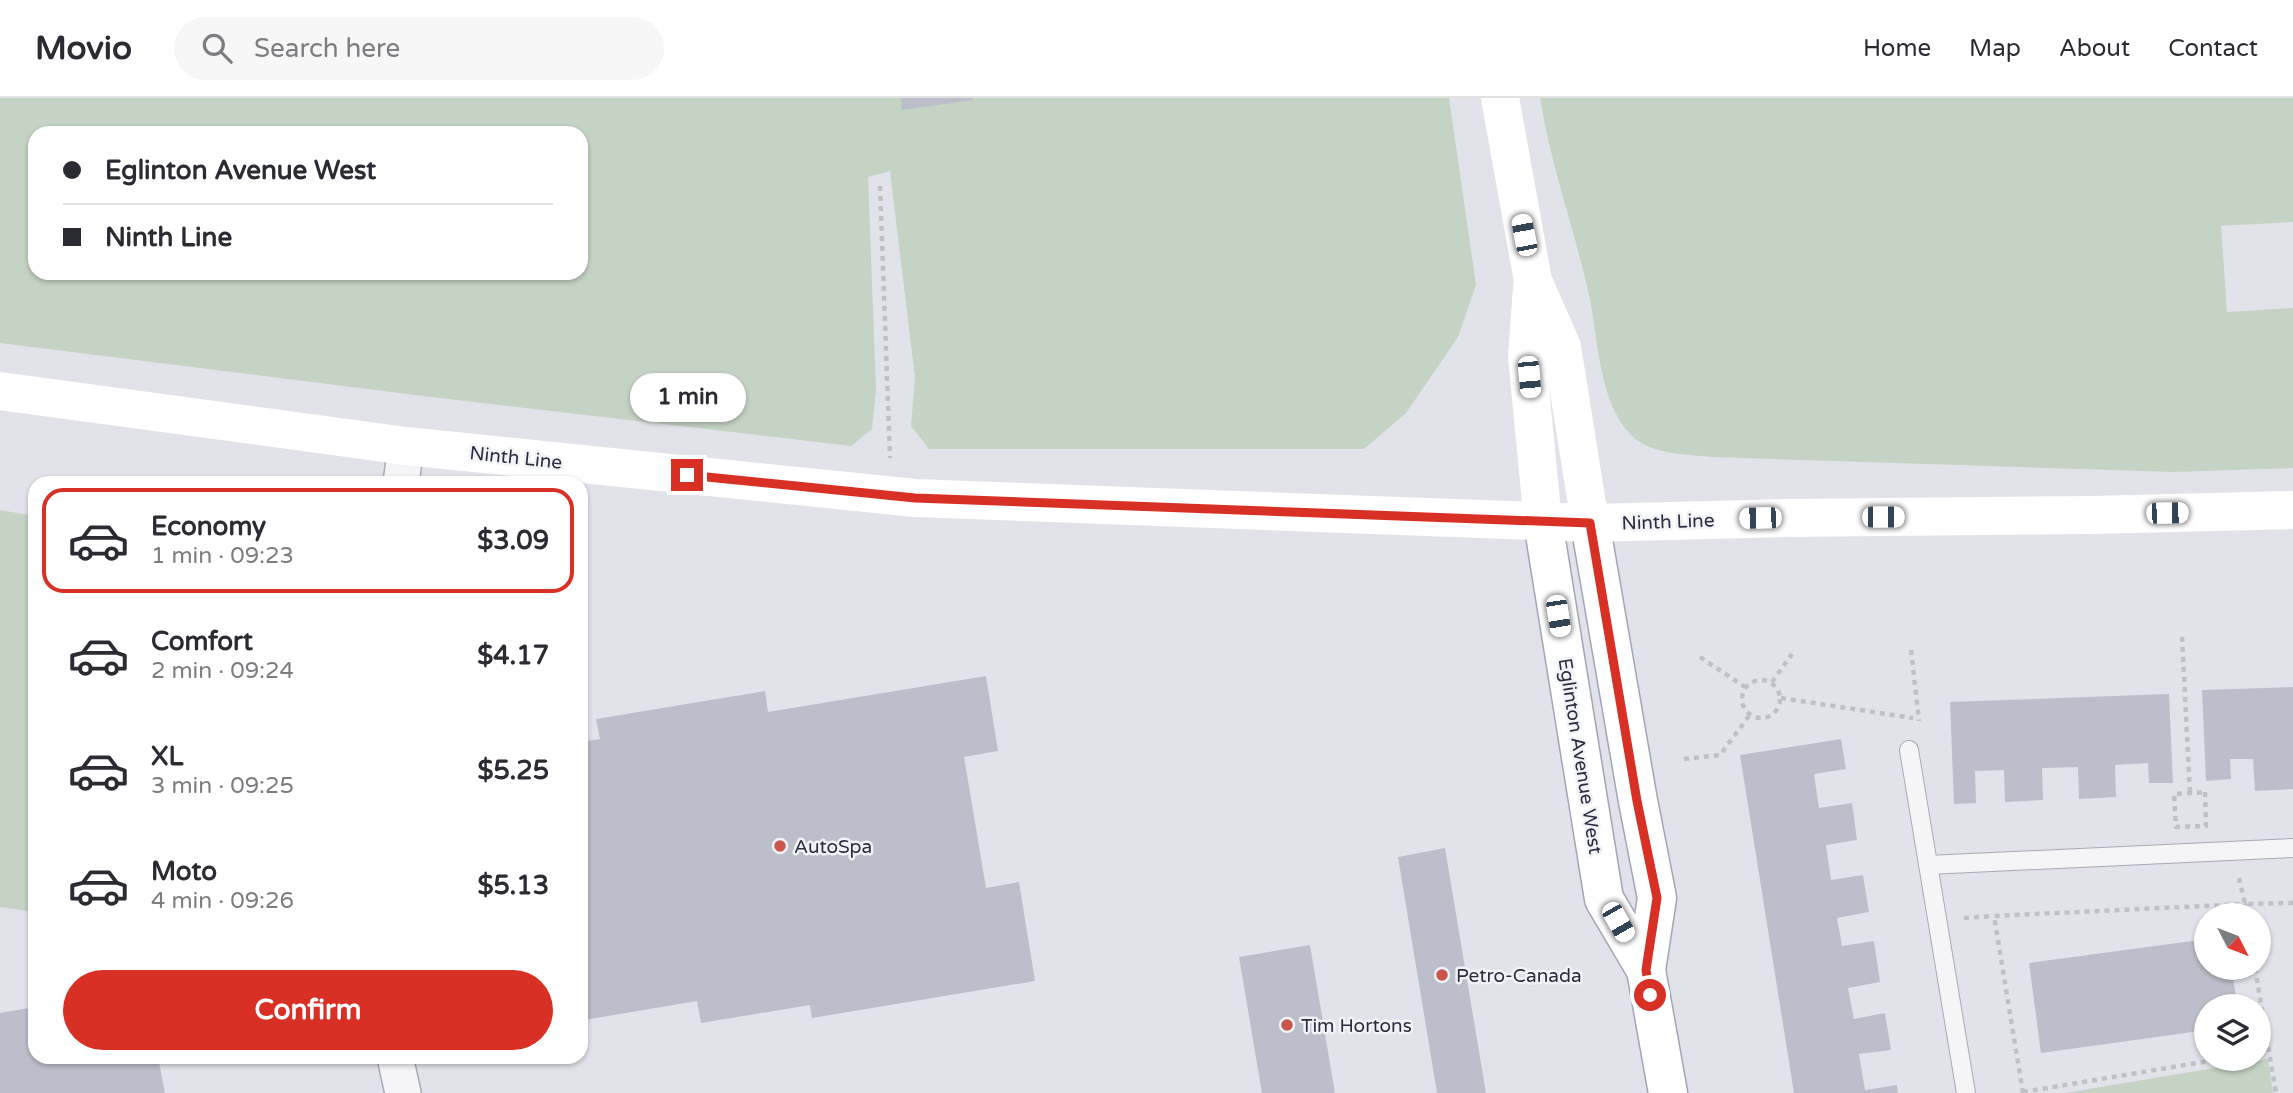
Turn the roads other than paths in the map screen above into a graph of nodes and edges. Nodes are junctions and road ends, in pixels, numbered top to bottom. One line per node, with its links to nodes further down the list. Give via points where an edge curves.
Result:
1 (1500, 98): 2 (main road, Eglinton Avenue West)
2 (1533, 281): 7 (main road, Eglinton Avenue West, via 1527,357); 8 (main road, Eglinton Avenue West, via 1562,347)
3 (0, 391): 4 (main road, Ninth Line)
4 (406, 446): 5 (street); 7 (main road, Ninth Line, via 891,496)
5 (402, 476)
6 (2293, 510): 8 (main road, Ninth Line)
7 (1543, 522): 8 (main road, Ninth Line); 12 (main road, Eglinton Avenue West, via 1604,898)
8 (1590, 523): 12 (main road, Eglinton Avenue West, via 1657,898)
9 (1909, 750): 11 (lane)
10 (2292, 854): 11 (lane)
11 (1928, 865): 16 (lane)
12 (1646, 970): 15 (main road, Eglinton Avenue West)
13 (397, 1064): 14 (street)
14 (403, 1093)
15 (1668, 1093)
16 (1966, 1093)

